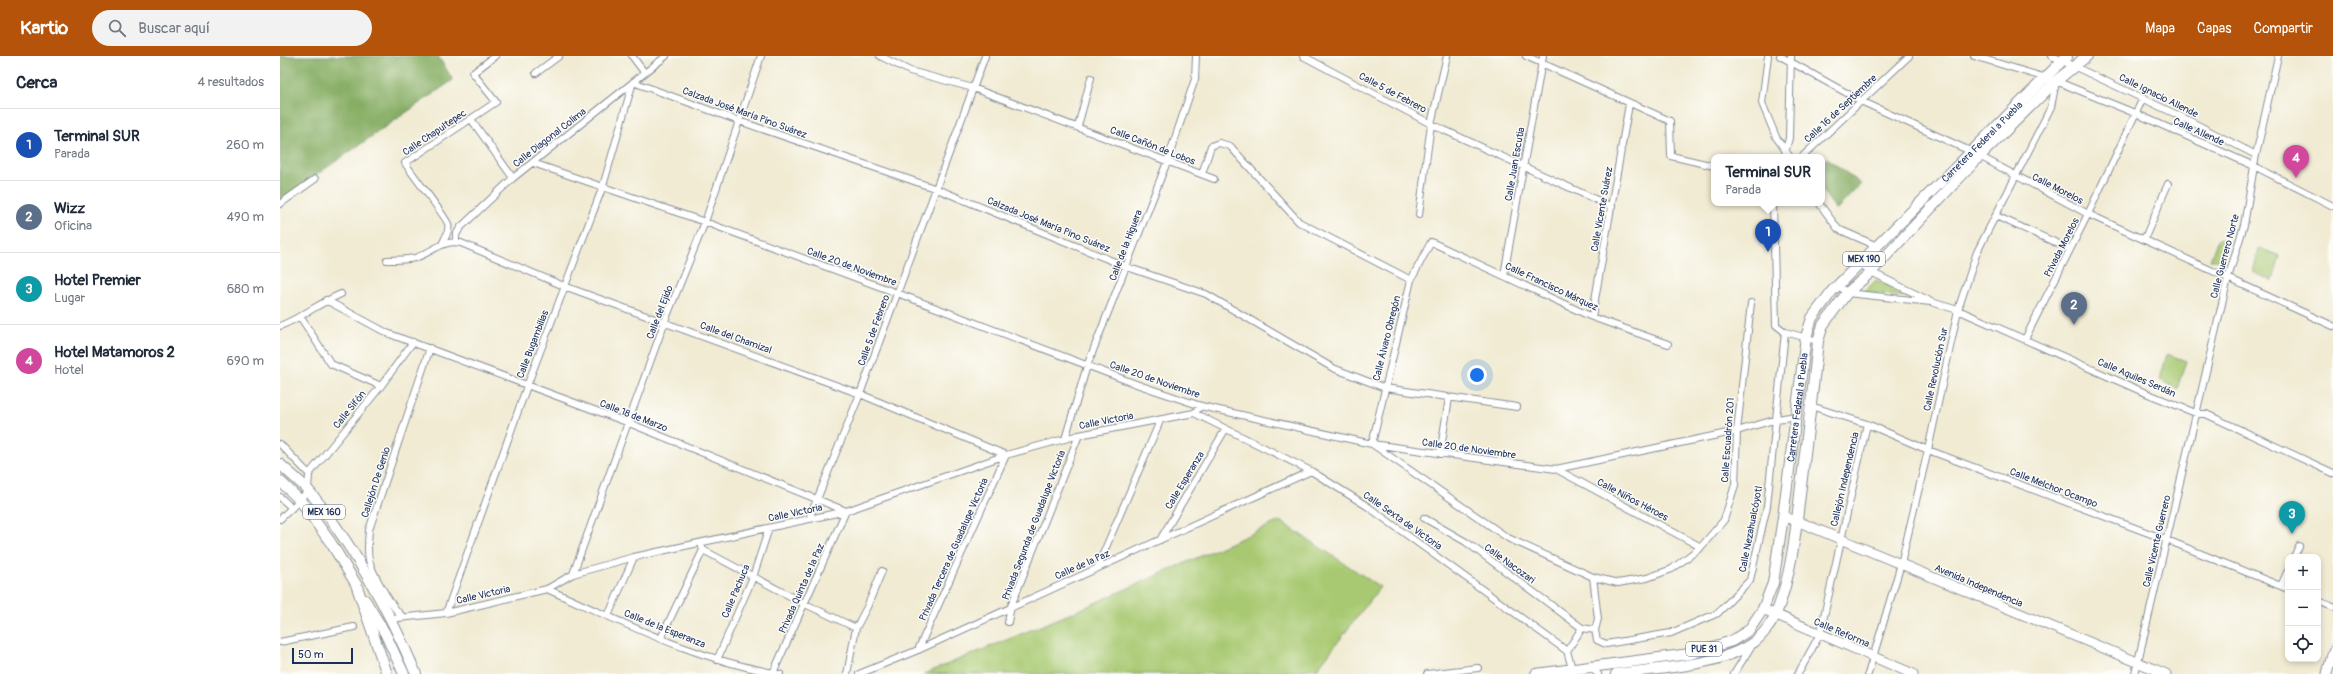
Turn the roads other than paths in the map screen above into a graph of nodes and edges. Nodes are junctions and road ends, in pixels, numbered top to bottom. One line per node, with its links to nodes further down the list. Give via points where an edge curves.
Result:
1 (495, 56): 36 (street, Calle Chapultepec, via 473,73 496,102)
2 (559, 56): 25 (street)
3 (632, 56): 24 (street)
4 (666, 56): 24 (street, Calle Diagonal Colima)
5 (761, 56): 37 (street, Calle del Ejido)
6 (880, 56): 30 (street, Calle Cañón de Lobos, via 910,72)
7 (986, 56): 30 (street, Calle 5 de Febrero)
8 (1196, 56): 47 (street, Calle de la Higuera, via 1195,79)
9 (1303, 56): 38 (street, Calle 5 de Febrero)
10 (1447, 56): 38 (street)
11 (1526, 56): 22 (street)
12 (1543, 56): 22 (street, Calle Juan Escutia)
13 (1768, 56): 42 (street, via 1762,103 1776,137)
14 (1780, 56): 21 (street, Calle Morelos)
15 (1909, 56): 32 (street, Calle 16 de Septiembre)
16 (1974, 56): 26 (street, Calle Allende)
17 (2052, 56): 20 (street, Calle Ignacio Allende)
18 (2087, 56): 23 (main road, MEX 190)
19 (2278, 56): 45 (street, Calle Guerrero Norte)
20 (2064, 58): 23 (street, Calle Ignacio Allende); 26 (main road, Carretera Federal a Puebla / MEX 190)
21 (1791, 59): 32 (street, Calle Morelos); 43 (street)
22 (1541, 64): 33 (street); 51 (street, Calle Juan Escutia)
23 (2076, 66): 28 (main road, Carretera Federal a Puebla / MEX 190); 31 (street, Calle Ignacio Allende)
24 (644, 72): 29 (street, Calle Diagonal Colima)
25 (536, 73)
26 (2044, 77): 28 (street, Calle Allende); 41 (main road, Carretera Federal a Puebla / MEX 190)
27 (1091, 78): 39 (street)
28 (2056, 81): 34 (street, Calle Allende); 46 (main road, Carretera Federal a Puebla / MEX 190); 53 (street, Calle Revolución Sur, via 2051,107)
29 (633, 82): 37 (street, Calzada José María Pino Suárez); 48 (street, Calle Diagonal Colima); 58 (street, Calle Bugambilias)
30 (973, 88): 39 (street, Calle Cañón de Lobos); 59 (street, Calle 5 de Febrero)
31 (2143, 98): 34 (street, Privada Morelos); 35 (street, Calle Ignacio Allende)
32 (1861, 101): 41 (street, Calle Morelos); 44 (street, Calle 16 de Septiembre)
33 (1629, 104): 49 (street, via 1670,121 1671,156); 64 (street, Calle Vicente Suárez)
34 (2137, 114): 40 (street, Calle Allende); 65 (street, Privada Morelos)
35 (2182, 117): 40 (street); 45 (street, Calle Ignacio Allende)
36 (471, 120): 54 (street); 72 (street, Calle Chapultepec, via 405,163 446,217 448,230)
37 (739, 121): 59 (street, Calzada José María Pino Suárez); 68 (street, Calle del Ejido)
38 (1432, 124): 51 (street); 66 (street)
39 (1078, 126): 47 (street, Calle Cañón de Lobos)
40 (2174, 132): 50 (street, Calle Allende)
41 (1970, 151): 46 (street, Calle Morelos); 73 (main road, Carretera Federal a Puebla / MEX 190)
42 (1786, 154)
43 (1787, 154)
44 (1805, 154)
45 (2256, 155): 50 (street, Calle Guerrero Norte)
46 (1979, 157): 53 (street, Calle Morelos); 78 (main road, Carretera Federal a Puebla / MEX 190)
47 (1167, 162): 52 (street, Calle Cañón de Lobos); 77 (street, Calle de la Higuera)
48 (533, 163): 54 (street, Calle Diagonal Colima); 58 (street, Calle 20 de Noviembre)
49 (1711, 165)
50 (2254, 166): 63 (street); 80 (street, Calle Guerrero Norte, via 2244,225)
51 (1524, 168): 64 (street); 79 (street, Calle Juan Escutia)
52 (1202, 174): 56 (street); 81 (street, Calle Cañón de Lobos, via 1211,146 1219,143 1230,146 1299,222)
53 (2016, 177): 65 (street, Calle Morelos); 67 (street, Calle Revolución Sur)
54 (513, 178): 70 (street, Calle Diagonal Colima, via 460,228)
55 (315, 179): 60 (street)
56 (1214, 179)
57 (2168, 184): 69 (street)
58 (603, 186): 68 (street, Calle 20 de Noviembre); 83 (street, Calle Bugambilias)
59 (937, 189): 77 (street, Calzada José María Pino Suárez); 84 (street, Calle 5 de Febrero)
60 (280, 204)
61 (1773, 206): 96 (street, via 1776,325)
62 (1821, 206): 73 (street, via 1838,229)
63 (2333, 206)
64 (1612, 207): 91 (street, Calle Vicente Suárez)
65 (2088, 214): 69 (street, Calle Morelos); 74 (street, Privada Morelos)
66 (1419, 215)
67 (1996, 216): 74 (street); 90 (street, Calle Revolución Sur, via 1977,252)
68 (705, 222): 84 (street, Calle 20 de Noviembre); 93 (street, Calle del Ejido)
69 (2144, 240): 80 (street, Calle Morelos)
70 (456, 242): 72 (street); 83 (street, Calle del Chamizal)
71 (1431, 242): 79 (street, Calle Francisco Márquez); 81 (street, Calle Álvaro Obregón)
72 (442, 244): 75 (street, via 417,257)
73 (1877, 246): 76 (main road, Carretera Federal a Puebla / MEX 190)
74 (2070, 249): 98 (street, Privada Morelos)
75 (387, 260)
76 (1860, 263): 78 (street, Calle Aquiles Serdán); 82 (main road, Carretera Federal a Puebla / MEX 190)
77 (1127, 267): 103 (street, Calle de la Higuera); 106 (street, Calzada José María Pino Suárez, via 1206,294 1333,368)
78 (1871, 272): 85 (main road, Carretera Federal a Puebla / MEX 190); 88 (street, Calle Aquiles Serdán)
79 (1504, 275): 91 (street, Calle Francisco Márquez)
80 (2228, 278): 95 (street, Calle Morelos); 113 (street, Calle Guerrero Norte)
81 (1411, 280): 106 (street, Calle Álvaro Obregón)
82 (1838, 285): 85 (street); 97 (main road, Carretera Federal a Puebla / MEX 190, via 1818,307)
83 (564, 286): 93 (street, Calle del Chamizal); 105 (street, Calle Bugambilias)
84 (897, 293): 103 (street, Calle 20 de Noviembre); 107 (street, Calle 5 de Febrero)
85 (1847, 293): 88 (street, Calle Aquiles Serdán); 99 (main road, Carretera Federal a Puebla / MEX 190, via 1824,326)
86 (341, 294): 87 (street)
87 (326, 300): 92 (street); 100 (street, Calle 18 de Marzo, via 387,333)
88 (1931, 302): 90 (street, Calle Aquiles Serdán)
89 (1751, 303): 120 (street, Calle Escuadrón 201)
90 (1958, 310): 98 (street, Calle Aquiles Serdán); 125 (street, Calle Revolución Sur)
91 (1592, 317): 101 (street, Calle Francisco Márquez)
92 (301, 318): 94 (street); 104 (street, via 331,364)
93 (665, 321): 107 (street, Calle del Chamizal); 117 (street, Calle del Ejido)
94 (280, 326)
95 (2333, 326)
96 (1785, 332): 97 (street); 115 (street)
97 (1806, 337): 99 (street); 114 (main road, Carretera Federal a Puebla / MEX 190)
98 (2025, 339): 113 (street, Calle Aquiles Serdán)
99 (1818, 341): 110 (main road, Carretera Federal a Puebla / MEX 190)
100 (413, 342): 102 (street, Calle 18 de Marzo); 104 (street, Calle Sifón)
101 (1668, 344)
102 (430, 348): 105 (street, Calle 18 de Marzo); 173 (street, Callejón De Genio, via 369,530 367,545 369,562 393,606)
103 (1087, 366): 109 (street, Calle 20 de Noviembre); 122 (street, Calle de la Higuera)
104 (381, 386): 132 (street, Calle Sifón)
105 (526, 386): 117 (street, Calle 18 de Marzo); 171 (street, Calle Bugambilias)
106 (1385, 388): 108 (street, Calzada José María Pino Suárez); 124 (street, Calle Álvaro Obregón)
107 (860, 394): 127 (street, Calle del Chamizal); 136 (street, Calle 5 de Febrero)
108 (1449, 398): 111 (street, Calzada José María Pino Suárez); 126 (street)
109 (1201, 406): 112 (street); 124 (street, Calle 20 de Noviembre)
110 (1811, 406): 118 (street, Calle Melchor Ocampo); 144 (main road, Carretera Federal a Puebla / MEX 190)
111 (1517, 407)
112 (1194, 413): 116 (street, Calle Victoria); 119 (street, Calle Sexta de Victoria)
113 (2198, 414): 131 (street, Calle Aquiles Serdán, via 2206,414); 148 (street, Calle Vicente Guerrero)
114 (1796, 416): 115 (street, Calle 20 de Noviembre); 140 (main road, Carretera Federal a Puebla / MEX 190)
115 (1776, 419): 120 (street, Calle 20 de Noviembre); 180 (street, Calle Nezahualcóyotl, via 1767,506 1750,580 1718,613 1671,633 1606,644 1597,640)
116 (1160, 421): 121 (street, Calle Victoria); 156 (street)
117 (629, 423): 136 (street, Calle 18 de Marzo); 158 (street, Calle del Ejido)
118 (1867, 424): 125 (street, Calle Melchor Ocampo); 146 (street, Callejón Independencia)
119 (1225, 430): 130 (street, Calle Sexta de Victoria); 147 (street, Calle Esperanza)
120 (1737, 430): 129 (street, Calle 20 de Noviembre); 151 (street, Calle Escuadrón 201, via 1735,485 1724,520)
121 (1079, 435): 122 (street, Calle Victoria); 168 (street, Privada Segunda de Guadalupe Victoria)
122 (1065, 439): 127 (street, Calle Victoria)
123 (280, 444): 132 (street)
124 (1372, 444): 126 (street, Calle 20 de Noviembre); 160 (street, Calle Escuadrón 201, via 1508,538)
125 (1928, 450): 148 (street, Calle Melchor Ocampo); 155 (street, Calle Revolución Sur)
126 (1440, 454): 129 (street, Calle 20 de Noviembre)
127 (1006, 455): 139 (street, Calle Victoria); 185 (street, Privada Tercera de Guadalupe Victoria)
128 (280, 464): 134 (main road, MEX 160)
129 (1556, 469): 151 (street, Calle Niños Héroes)
130 (1311, 471): 147 (street, Calle de la Paz); 186 (street, Calle Sexta de Victoria, via 1367,506)
131 (2333, 472)
132 (309, 474): 134 (street)
133 (280, 481): 137 (main road, MEX 160)
134 (308, 490): 137 (street); 175 (main road, MEX 160, via 360,566)
135 (280, 497): 138 (street)
136 (818, 498): 139 (street, Calle 18 de Marzo); 143 (street, Calle 5 de Febrero)
137 (300, 500): 138 (street); 162 (main road, MEX 160)
138 (292, 508): 142 (street)
139 (846, 511): 143 (street, Calle Victoria); 167 (street, Privada Quinta de la Paz)
140 (1783, 517): 144 (street, Avenida Independencia); 170 (main road, Carretera Federal a Puebla / PUE 31, via 1773,583)
141 (1424, 518): 179 (street, Calle Nacozari, via 1466,542)
142 (280, 519)
143 (809, 519): 145 (street, Calle Victoria)
144 (1797, 520): 146 (street, Avenida Independencia); 172 (main road, Carretera Federal a Puebla / PUE 31)
145 (769, 528): 149 (street, Calle Victoria); 159 (street, Calle Pachuca)
146 (1840, 539): 155 (street, Avenida Independencia); 181 (street, Callejón Independencia)
147 (1160, 540): 156 (street, Calle de la Paz)
148 (2167, 540): 163 (street, Calle Melchor Ocampo); 191 (street, Calle Vicente Guerrero)
149 (701, 542): 152 (street); 154 (street, Calle Victoria)
150 (2299, 546): 153 (street)
151 (1701, 548): 160 (street, Calle Escuadrón 201, via 1672,569 1647,578 1618,583)
152 (703, 550): 159 (street); 182 (street)
153 (2295, 554)
154 (634, 557): 158 (street, Calle Victoria); 174 (street)
155 (1901, 564): 188 (street, Calle Revolución Sur); 191 (street, Avenida Independencia)
156 (1097, 568): 168 (street, Calle de la Paz)
157 (882, 571): 178 (street)
158 (573, 574): 165 (street, Calle Victoria)
159 (753, 577): 167 (street); 189 (street, Calle Pachuca)
160 (1593, 577): 180 (street, via 1598,619)
161 (2285, 577): 163 (street)
162 (356, 584): 198 (main road); 199 (main road, MEX 160, via 385,633)
163 (2281, 586): 164 (street, Calle Melchor Ocampo)
164 (2285, 588)
165 (547, 589): 171 (street, Calle Victoria); 174 (street, Calle de la Esperanza)
166 (2321, 602): 169 (street)
167 (805, 604): 178 (street); 197 (street, Privada Quinta de la Paz)
168 (1011, 606): 176 (street, Privada Segunda de Guadalupe Victoria); 185 (street, Calle de la Paz)
169 (2333, 607)
170 (1763, 609): 172 (street, Calle Reforma); 190 (main road, Carretera Federal a Puebla / PUE 31, via 1749,630 1732,641 1690,654)
171 (446, 613): 173 (street, Calle Victoria)
172 (1776, 615): 181 (street, Calle Reforma); 184 (main road, Carretera Federal a Puebla / PUE 31)
173 (402, 616): 175 (street, Calle Victoria)
174 (608, 616): 182 (street, Calle de la Esperanza)
175 (389, 619): 200 (main road, MEX 160)
176 (1008, 622)
177 (354, 627): 183 (street)
178 (856, 628): 201 (street)
179 (1582, 628): 180 (street); 186 (street)
180 (1595, 630)
181 (1820, 634): 188 (street, Calle Reforma); 208 (street, Callejón Independencia)
182 (662, 638): 189 (street, Calle de la Esperanza)
183 (280, 642)
184 (1754, 642): 195 (main road, Carretera Federal a Puebla / PUE 31, via 1734,653 1705,661); 207 (street)
185 (918, 650): 202 (street, Calle de la Paz)
186 (1567, 650): 196 (street)
187 (2333, 651): 213 (street)
188 (1873, 657): 209 (street, Calle Revolución Sur); 210 (street, Calle Reforma)
189 (717, 660): 197 (street, Calle de la Esperanza)
190 (1630, 661): 192 (main road, Carretera Federal a Puebla / PUE 31); 195 (main road)
191 (2138, 663): 211 (street, Calle Vicente Guerrero); 212 (street, Avenida Independencia)
192 (1606, 665): 193 (main road, Carretera Federal a Puebla / PUE 31); 206 (street)
193 (1590, 667): 196 (main road, Carretera Federal a Puebla / PUE 31); 205 (street)
194 (1478, 668): 203 (street)
195 (1634, 671): 206 (main road, Carretera Federal a Puebla / PUE 31)
196 (1572, 672): 204 (main road, Carretera Federal a Puebla / PUE 31)
197 (777, 673)
198 (387, 674)
199 (404, 674)
200 (416, 674)
201 (846, 674)
202 (859, 674)
203 (1427, 674)
204 (1536, 674)
205 (1598, 674)
206 (1615, 674)
207 (1734, 674)
208 (1798, 674)
209 (1868, 674)
210 (1913, 674)
211 (2135, 674)
212 (2166, 674)
213 (2327, 674)

